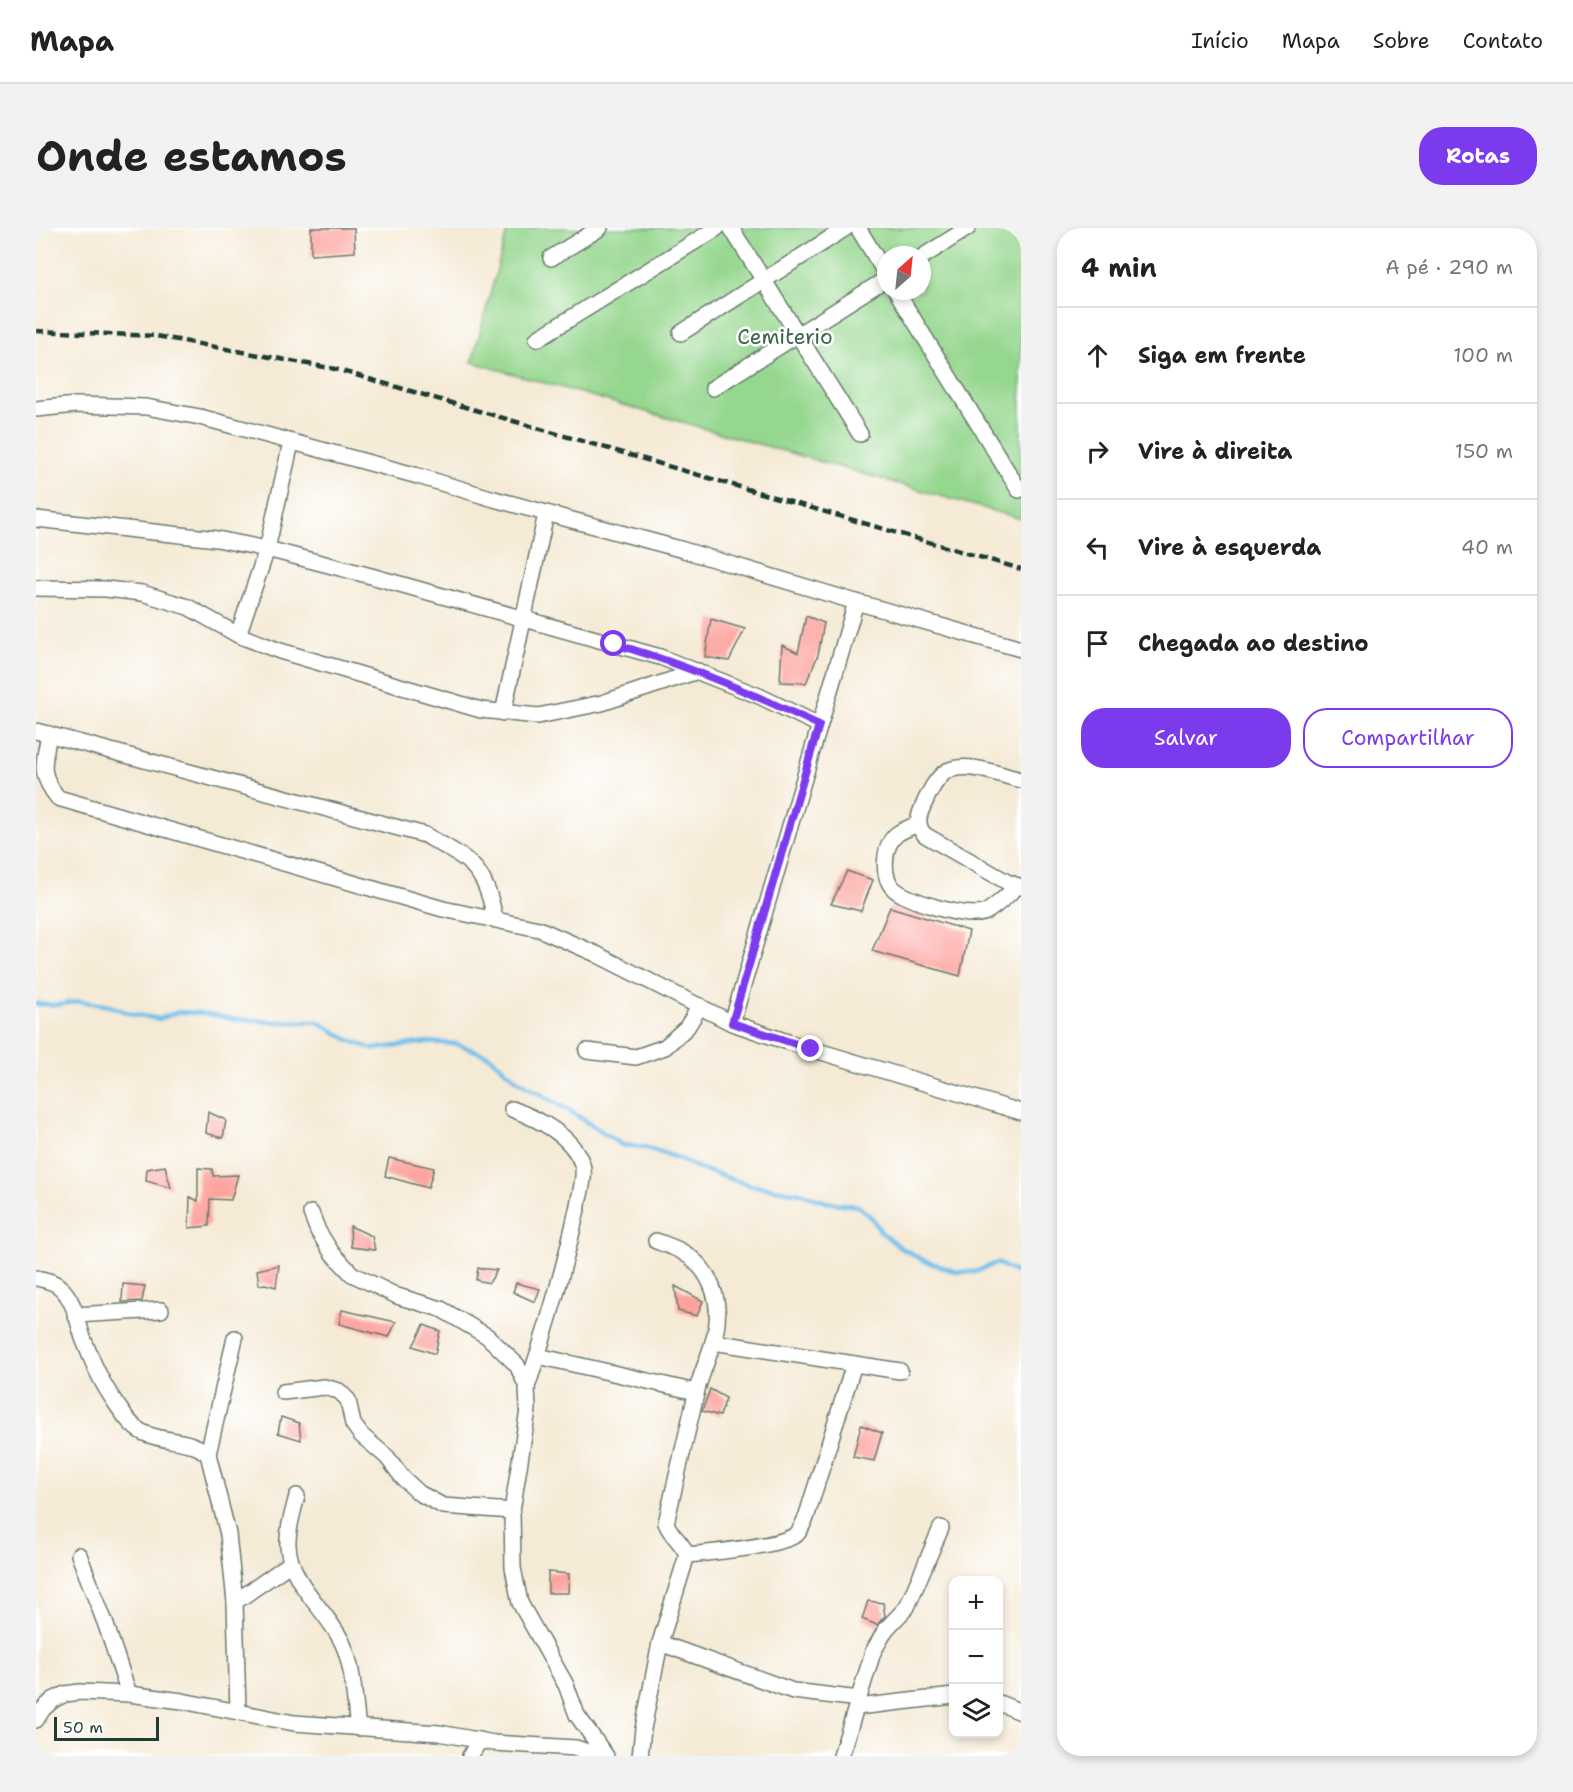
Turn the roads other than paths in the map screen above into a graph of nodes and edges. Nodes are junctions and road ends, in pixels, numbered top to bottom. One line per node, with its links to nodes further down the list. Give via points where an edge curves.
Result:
1 (600, 228): 8 (street)
2 (717, 228): 15 (street)
3 (731, 228): 10 (street)
4 (846, 228): 10 (street)
5 (858, 228): 9 (street)
6 (968, 228): 7 (street)
7 (931, 251)
8 (551, 258)
9 (877, 259)
10 (764, 280): 13 (street); 14 (street)
11 (877, 285): 14 (street)
12 (902, 300): 20 (street)
13 (681, 333)
14 (798, 335): 16 (street); 18 (street)
15 (537, 339)
16 (713, 388)
17 (36, 409): 19 (street, via 76,405 146,407 200,417)
18 (860, 434)
19 (291, 443): 21 (street); 23 (street)
20 (1019, 490)
21 (546, 513): 25 (street); 26 (street)
22 (36, 519): 23 (street, via 207,537)
23 (267, 549): 26 (street); 27 (street)
24 (36, 588): 27 (street, via 142,593 188,607)
25 (856, 602): 28 (street); 31 (street)
26 (522, 618): 29 (street); 30 (street)
27 (238, 635): 30 (street, via 335,668)
28 (1021, 649)
29 (698, 671): 30 (street, via 602,702 538,716); 31 (street)
30 (503, 713)
31 (819, 725): 38 (street)
32 (43, 732): 36 (street, via 425,835 462,856 481,875); 36 (street, via 47,784 58,798 443,909)
33 (1021, 780): 34 (street, via 967,767 946,771 927,798)
34 (918, 824): 35 (street, via 925,835); 35 (street, via 896,835 889,847 887,881 895,891 931,906 974,915 986,912)
35 (1020, 886)
36 (495, 918): 37 (street, via 539,929)
37 (700, 1006): 38 (street); 39 (street, via 687,1027 664,1047 636,1057)
38 (732, 1023): 41 (street)
39 (587, 1051)
40 (512, 1109): 49 (street, via 539,1120 560,1135 575,1150 583,1166 572,1231)
41 (1021, 1112)
42 (311, 1213): 52 (street, via 332,1253 352,1274 397,1296 441,1309 487,1336 516,1365)
43 (656, 1240): 48 (street, via 681,1251 710,1279 718,1308)
44 (36, 1278): 46 (street, via 52,1281 62,1289)
45 (161, 1310): 46 (street)
46 (75, 1315): 55 (street, via 94,1366 128,1419 142,1433 185,1442)
47 (235, 1338): 55 (street)
48 (713, 1342): 50 (street); 54 (street)
49 (538, 1356): 52 (street); 54 (street)
50 (854, 1364): 51 (street); 60 (street, via 799,1533 788,1539 728,1551)
51 (900, 1371)
52 (527, 1387): 57 (street, via 528,1410)
53 (283, 1392): 57 (street, via 324,1387 339,1391 348,1400 353,1424 361,1436 387,1457 419,1493 443,1506)
54 (696, 1392): 60 (street, via 666,1524)
55 (208, 1454): 62 (street, via 228,1534)
56 (297, 1496): 61 (street, via 289,1530)
57 (512, 1511): 75 (street, via 513,1568 520,1603 566,1685 577,1715)
58 (941, 1528): 66 (street, via 907,1607 886,1629 873,1652)
59 (79, 1555): 64 (street)
60 (687, 1555): 63 (street)
61 (291, 1563): 62 (street); 71 (street, via 342,1643 350,1668)
62 (235, 1602): 68 (street)
63 (660, 1643): 66 (street, via 792,1691); 76 (street)
64 (129, 1694): 68 (street); 70 (street, via 65,1694 53,1700)
65 (949, 1696): 66 (street)
66 (858, 1703): 77 (street)
67 (1003, 1705): 69 (street)
68 (238, 1712): 71 (street, via 294,1723)
69 (1021, 1712)
70 (36, 1720)
71 (358, 1728): 72 (street, via 440,1733)
72 (480, 1740): 73 (street); 74 (street, via 576,1748)
73 (470, 1756)
74 (600, 1756)
75 (606, 1756)
76 (640, 1756)
77 (841, 1756)

